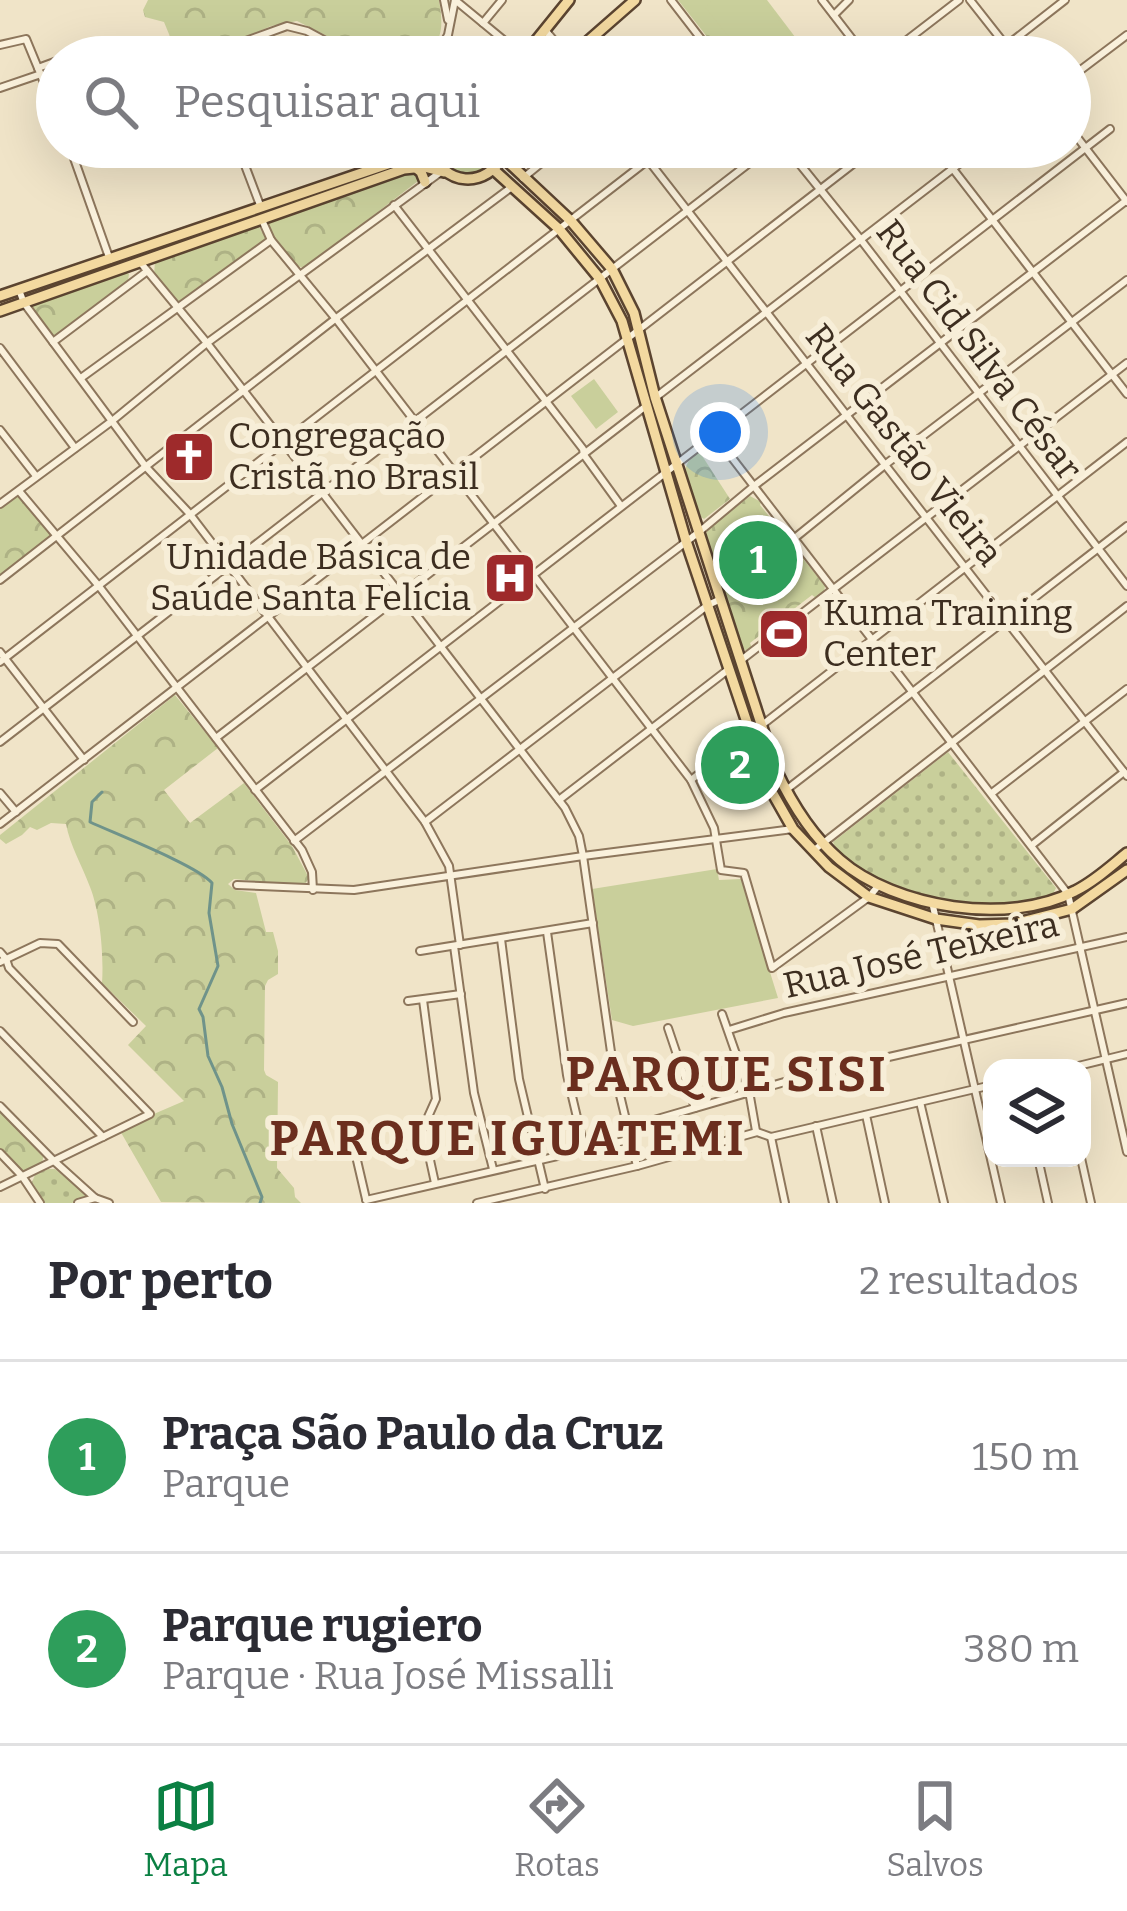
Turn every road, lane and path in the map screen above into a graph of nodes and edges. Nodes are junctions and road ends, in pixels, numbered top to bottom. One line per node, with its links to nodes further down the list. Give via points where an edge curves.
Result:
1 (444, 0): 14 (street)
2 (455, 0): 12 (street); 14 (street)
3 (502, 0): 15 (street)
4 (569, 0): 16 (main road)
5 (635, 0): 24 (main road)
6 (671, 0): 25 (street)
7 (822, 0): 13 (street)
8 (849, 0): 13 (street)
9 (958, 0): 27 (street)
10 (970, 0): 28 (street)
11 (1065, 0): 29 (street)
12 (470, 12): 14 (street); 15 (street)
13 (834, 15): 26 (street)
14 (450, 22): 20 (street)
15 (483, 22): 21 (street)
16 (545, 30): 22 (main road); 23 (street)
17 (1127, 35): 31 (street)
18 (259, 36): 19 (street, via 286,26)
19 (314, 36)
20 (446, 36)
21 (499, 36)
22 (540, 36)
23 (550, 36)
24 (593, 36)
25 (698, 36)
26 (850, 36)
27 (912, 36)
28 (998, 36)
29 (1019, 36)
30 (0, 45): 32 (street, via 26,39)
31 (1091, 62)
32 (36, 64)
33 (36, 72): 34 (street)
34 (0, 88)
35 (1110, 128): 36 (street)
36 (1091, 143)
37 (1091, 156): 60 (street)
38 (77, 168): 71 (street)
39 (245, 168): 62 (street)
40 (374, 168): 62 (main road)
41 (412, 168): 64 (main road)
42 (416, 168): 57 (main road)
43 (433, 168): 55 (main road)
44 (441, 168): 55 (main road)
45 (514, 168): 56 (main road)
46 (535, 168): 56 (street)
47 (639, 168): 65 (street)
48 (655, 168): 63 (street, Rua Gastão Vieira)
49 (743, 168): 63 (street)
50 (803, 168): 59 (street, Rua Cid Silva César)
51 (848, 168): 59 (street)
52 (1059, 168): 66 (street)
53 (953, 169): 66 (street); 69 (street)
54 (494, 170): 55 (main road, via 470,179); 58 (main road)
55 (444, 172): 57 (street)
56 (523, 178): 65 (main road)
57 (424, 182): 61 (street)
58 (513, 186): 67 (main road); 70 (street)
59 (820, 189): 69 (street, Rua Cid Silva César); 72 (street)
60 (1127, 201): 75 (street)
61 (394, 206): 70 (street); 76 (street)
62 (260, 207): 71 (main road)
63 (688, 210): 72 (street, Rua Gastão Vieira); 74 (street)
64 (262, 220): 68 (street); 73 (main road)
65 (571, 220): 67 (street); 74 (main road)
66 (993, 220): 75 (street); 80 (street)
67 (560, 229): 77 (main road); 82 (street)
68 (272, 240): 76 (street); 84 (street)
69 (861, 240): 80 (street, Rua Cid Silva César); 86 (street)
70 (428, 248): 82 (street); 87 (street)
71 (110, 260): 79 (main road)
72 (729, 261): 86 (street, Rua Gastão Vieira); 89 (street)
73 (144, 266): 83 (main road); 84 (street); 91 (street)
74 (612, 269): 77 (street); 89 (main road)
75 (1032, 273): 88 (street); 92 (street)
76 (301, 275): 87 (street); 93 (street)
77 (600, 279): 90 (main road); 95 (street)
78 (1127, 280): 88 (street)
79 (19, 290): 81 (main road); 83 (street)
80 (900, 293): 92 (street, Rua Cid Silva César); 97 (street)
81 (0, 296)
82 (467, 299): 95 (street); 98 (street)
83 (24, 303): 85 (main road); 91 (street)
84 (178, 308): 93 (street); 100 (street)
85 (0, 311)
86 (767, 314): 97 (street, Rua Gastão Vieira); 104 (street)
87 (336, 319): 98 (street); 101 (street)
88 (1071, 323): 99 (street); 102 (street)
89 (637, 330): 90 (street); 104 (main road)
90 (627, 341): 105 (street); 106 (main road)
91 (53, 342): 100 (street)
92 (939, 343): 102 (street, Rua Cid Silva César); 107 (street)
93 (207, 344): 101 (street); 108 (street)
94 (0, 348): 115 (street)
95 (507, 350): 105 (street); 109 (street)
96 (1127, 363): 99 (street)
97 (808, 364): 107 (street, Rua Gastão Vieira); 111 (street)
98 (374, 370): 109 (street); 113 (street)
99 (1112, 375): 103 (street); 114 (street)
100 (81, 378): 108 (street)
101 (243, 391): 113 (street); 119 (street)
102 (978, 394): 114 (street, Rua Cid Silva César); 118 (street)
103 (1127, 394)
104 (656, 398): 106 (street); 117 (main road)
105 (547, 402): 116 (street); 121 (street)
106 (646, 407): 116 (street); 120 (main road)
107 (847, 414): 118 (street, Rua Gastão Vieira); 123 (street)
108 (112, 421): 115 (street); 119 (street)
109 (414, 422): 121 (street); 125 (street)
110 (0, 430): 122 (street)
111 (715, 436): 117 (street); 123 (street)
112 (1127, 442): 126 (street)
113 (283, 443): 125 (street); 129 (street)
114 (1018, 445): 126 (street, Rua Cid Silva César); 130 (street)
115 (75, 448): 122 (street)
116 (584, 455): 128 (street); 131 (street)
117 (679, 463): 120 (street); 133 (main road)
118 (886, 464): 130 (street, Rua Gastão Vieira); 135 (street)
119 (146, 467): 129 (street); 134 (street)
120 (666, 472): 128 (street); 136 (main road)
121 (455, 474): 131 (street); 137 (street)
122 (37, 476): 124 (street)
123 (754, 486): 133 (street); 135 (street)
124 (19, 490): 127 (street); 134 (street)
125 (321, 494): 137 (street); 139 (street)
126 (1058, 497): 138 (street, Rua Cid Silva César); 140 (street)
127 (0, 503)
128 (621, 506): 141 (street)
129 (189, 514): 139 (street); 143 (street)
130 (926, 517): 140 (street, Rua Gastão Vieira); 145 (street)
131 (494, 526): 141 (street); 146 (street)
132 (1127, 526): 138 (street)
133 (699, 532): 136 (street); 147 (main road)
134 (57, 535): 142 (street); 143 (street)
135 (796, 537): 145 (street)
136 (686, 541): 148 (main road); 152 (street)
137 (361, 545): 146 (street); 150 (street)
138 (1097, 549): 144 (street, Rua Cid Silva César); 151 (street)
139 (229, 564): 150 (street); 153 (street)
140 (965, 568): 151 (street, Rua Gastão Vieira); 154 (street)
141 (533, 576): 152 (street); 155 (street)
142 (0, 580)
143 (98, 585): 153 (street); 156 (street)
144 (1127, 586)
145 (833, 588): 154 (street); 157 (street)
146 (400, 597): 155 (street); 158 (street)
147 (721, 599): 148 (street); 157 (main road)
148 (708, 604): 159 (main road); 161 (street)
149 (1127, 606): 160 (street)
150 (268, 616): 158 (street); 162 (street)
151 (1006, 619): 160 (street, Rua Gastão Vieira); 164 (street)
152 (573, 627): 161 (street); 165 (street)
153 (136, 637): 162 (street); 166 (street)
154 (873, 640): 164 (street); 170 (street)
155 (442, 647): 165 (street); 167 (street)
156 (2, 658): 166 (street)
157 (741, 661): 159 (street); 170 (main road)
158 (308, 668): 167 (street); 171 (street)
159 (730, 668): 169 (street); 170 (main road)
160 (1045, 669): 168 (street, Rua Gastão Vieira); 173 (street)
161 (612, 677): 169 (street); 174 (street)
162 (176, 688): 171 (street); 175 (street)
163 (1127, 689): 168 (street)
164 (913, 692): 173 (street); 180 (street)
165 (479, 699): 174 (street); 176 (street)
166 (44, 709): 172 (street); 175 (street)
167 (348, 718): 176 (street); 179 (street)
168 (1085, 721): 177 (street, Rua Gastão Vieira); 182 (street)
169 (652, 730): 178 (street); 183 (street)
170 (757, 731): 178 (street); 180 (main road); 187 (main road, via 768,784)
171 (216, 739): 179 (street)
172 (0, 742)
173 (952, 743): 182 (street); 191 (street)
174 (519, 751): 183 (street); 185 (street)
175 (84, 760): 184 (street)
176 (388, 770): 185 (street); 189 (street)
177 (1126, 772): 190 (street)
178 (691, 780): 188 (street)
179 (255, 790): 189 (street)
180 (786, 790): 191 (main road)
181 (0, 793): 184 (street)
182 (992, 794): 190 (street)
183 (559, 800): 193 (street)
184 (16, 812): 186 (street)
185 (425, 822): 195 (street)
186 (0, 824)
187 (793, 829): 188 (street); 191 (main road)
188 (715, 840): 193 (street); 200 (street, via 722,870 744,873 772,968)
189 (294, 841): 198 (street)
190 (1032, 844): 199 (street)
191 (818, 847): 197 (main road); 200 (main road, via 829,867)
192 (1127, 853): 199 (main road)
193 (584, 856): 195 (street); 204 (street)
194 (1127, 870): 202 (main road)
195 (451, 877): 198 (street); 208 (street)
196 (237, 885): 198 (street)
197 (879, 886): 200 (street); 201 (main road)
198 (313, 890)
199 (1069, 894): 201 (main road, via 1008,909); 202 (street)
200 (869, 897): 203 (main road)
201 (932, 902): 203 (street)
202 (1072, 909): 203 (main road, via 1014,924); 209 (street)
203 (936, 919): 212 (street)
204 (593, 923): 205 (street); 236 (street)
205 (547, 932): 207 (street); 241 (street)
206 (1127, 937): 209 (street, Rua José Teixeira)
207 (501, 939): 208 (street); 244 (street)
208 (457, 945): 210 (street); 213 (street)
209 (1081, 947): 212 (street, Rua José Teixeira); 217 (street)
210 (420, 951)
211 (2, 958): 219 (street, via 58,944); 238 (street, via 150,1114)
212 (949, 976): 221 (street, Rua José Teixeira); 223 (street)
213 (461, 994): 214 (street); 249 (street)
214 (423, 1000): 215 (street); 251 (street, via 436,1099 424,1128)
215 (408, 1001)
216 (1127, 1003): 217 (street)
217 (1095, 1010): 223 (street); 225 (street)
218 (722, 1014): 221 (street)
219 (134, 1022)
220 (668, 1028): 232 (street)
221 (729, 1030): 229 (street)
222 (0, 1031): 238 (street)
223 (964, 1039): 228 (street); 229 (street)
224 (1127, 1054): 225 (street)
225 (1105, 1059): 226 (street); 242 (street)
226 (1091, 1063)
227 (983, 1087): 228 (street)
228 (975, 1089): 230 (street); 264 (street)
229 (749, 1091): 232 (street); 237 (street)
230 (920, 1102): 233 (street); 263 (street)
231 (0, 1106): 245 (street)
232 (694, 1108): 236 (street)
233 (866, 1115): 235 (street); 262 (street)
234 (349, 1126): 255 (street)
235 (816, 1126): 239 (street); 261 (street)
236 (628, 1127): 240 (street)
237 (757, 1132): 239 (street); 246 (street)
238 (104, 1137): 245 (street)
239 (771, 1137): 260 (street)
240 (628, 1140): 241 (street); 246 (street)
241 (584, 1148): 244 (street)
242 (1127, 1152)
243 (0, 1153): 250 (street)
244 (539, 1160): 249 (street); 253 (street)
245 (54, 1161): 250 (street); 254 (street)
246 (637, 1166): 253 (street)
247 (1040, 1167): 265 (street)
248 (1083, 1167): 266 (street)
249 (493, 1169): 251 (street)
250 (22, 1176): 252 (street); 256 (street)
251 (435, 1183): 255 (street)
252 (0, 1187)
253 (544, 1189): 259 (street)
254 (94, 1198): 257 (street); 258 (street)
255 (366, 1201)
256 (40, 1203)
257 (78, 1203)
258 (109, 1203)
259 (477, 1203)
260 (785, 1203)
261 (832, 1203)
262 (886, 1203)
263 (944, 1203)
264 (1001, 1203)
265 (1048, 1203)
266 (1091, 1203)

